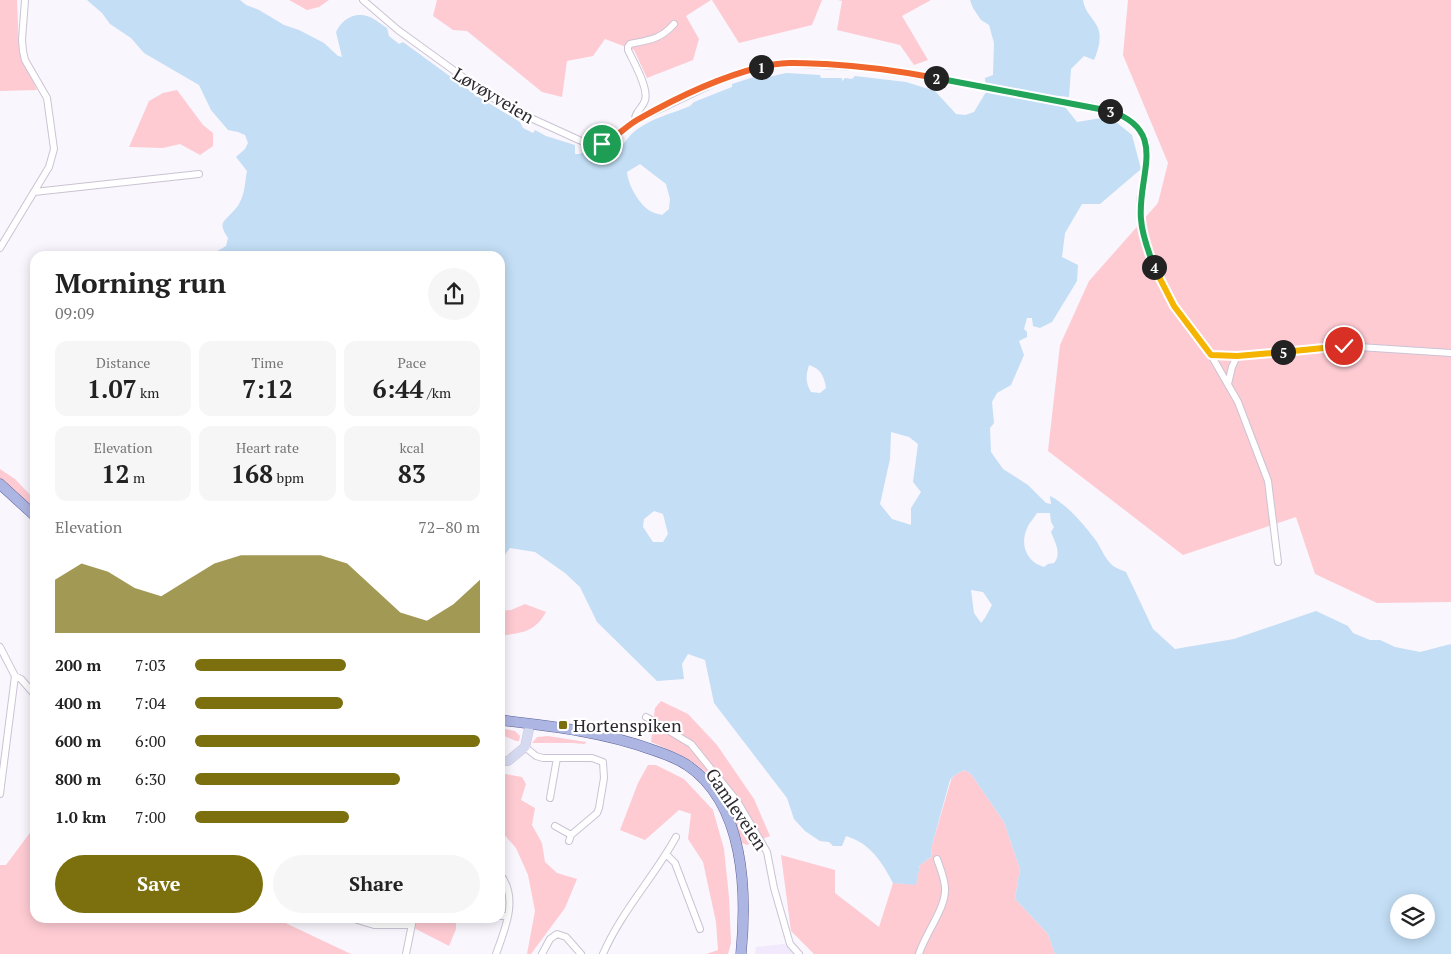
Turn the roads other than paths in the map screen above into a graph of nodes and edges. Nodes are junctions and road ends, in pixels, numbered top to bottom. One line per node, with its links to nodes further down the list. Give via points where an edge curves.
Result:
1 (25, 0): 6 (street, via 23,52 47,98 54,149 49,166)
2 (363, 0): 4 (street, Løvøyveien, via 398,30 489,96 579,140 592,145 602,144)
3 (674, 24): 4 (street, Løvøyveien, via 666,34 628,47 646,96)
4 (635, 121): 9 (street, Løvøyveien, via 720,80 781,63 876,68 1104,109 1122,115 1134,123 1146,142 1141,220 1155,269 1181,317)
5 (199, 174): 6 (street)
6 (34, 192): 7 (street)
7 (0, 248)
8 (1451, 353): 10 (street, via 1344,346)
9 (1211, 355): 10 (street); 11 (street, Løvøyveien)
10 (1237, 356): 11 (street)
11 (1228, 384): 14 (street, Løvøyveien, via 1268,481)
12 (0, 484): 13 (main road)
13 (30, 511)
14 (1278, 562)
15 (0, 648): 16 (street)
16 (15, 676): 17 (street); 25 (street)
17 (30, 689)
18 (646, 717): 43 (street, Gamleveien, via 691,744 736,801 767,852 790,944)
19 (505, 721): 21 (main road)
20 (505, 726): 21 (main road)
21 (529, 727): 22 (street); 42 (main road, via 639,744 675,758 700,776 726,814 738,850 744,914)
22 (525, 747): 23 (street, via 536,756); 24 (street)
23 (557, 758): 26 (street); 27 (street, via 600,759 604,765 604,778 597,813 570,838)
24 (505, 761)
25 (0, 794)
26 (550, 798)
27 (555, 826)
28 (676, 837): 29 (street)
29 (666, 854): 36 (street, via 676,863); 41 (street, via 616,928)
30 (937, 859): 44 (street, via 945,895)
31 (505, 884): 32 (street, via 509,899)
32 (508, 916): 38 (street)
33 (367, 923): 34 (street)
34 (399, 923)
35 (412, 923): 37 (street)
36 (700, 929)
37 (406, 954)
38 (496, 954)
39 (542, 954): 40 (street, via 550,939 558,934)
40 (581, 954)
41 (603, 954)
42 (742, 954)
43 (799, 954)
44 (919, 954)

